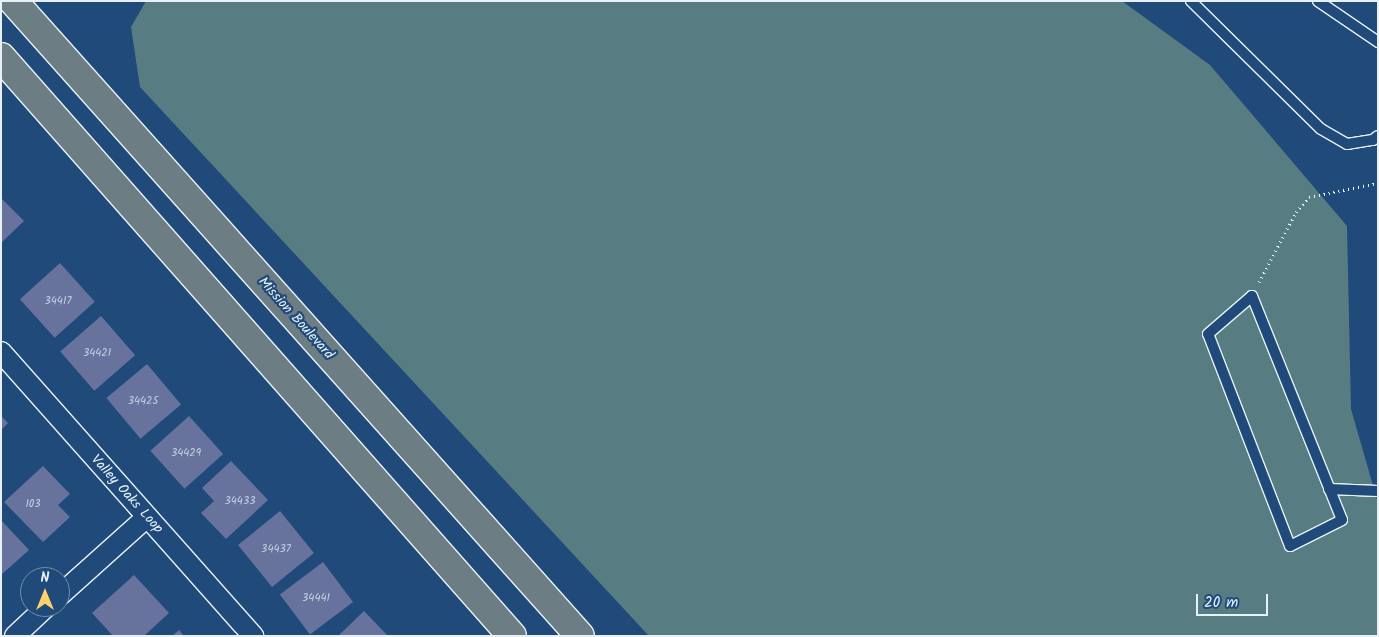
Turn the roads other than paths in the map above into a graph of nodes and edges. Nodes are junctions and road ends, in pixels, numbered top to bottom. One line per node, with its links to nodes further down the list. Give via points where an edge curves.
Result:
1 (1191, 1): 6 (lane, via 1321,129 1347,144)
2 (1318, 1): 4 (lane)
3 (25, 8): 16 (main road, Mission Boulevard)
4 (1378, 42)
5 (1, 57): 15 (main road)
6 (1378, 136)
7 (1, 352): 10 (street, Valley Oaks Loop)
8 (1329, 489): 8 (lane, via 1252,296 1208,334 1290,546 1342,520); 9 (lane)
9 (1378, 491)
10 (147, 517): 11 (street); 14 (street, Valley Oaks Loop)
11 (70, 586)
12 (35, 617): 13 (street)
13 (15, 636)
14 (253, 636)
15 (512, 636)
16 (580, 636)

